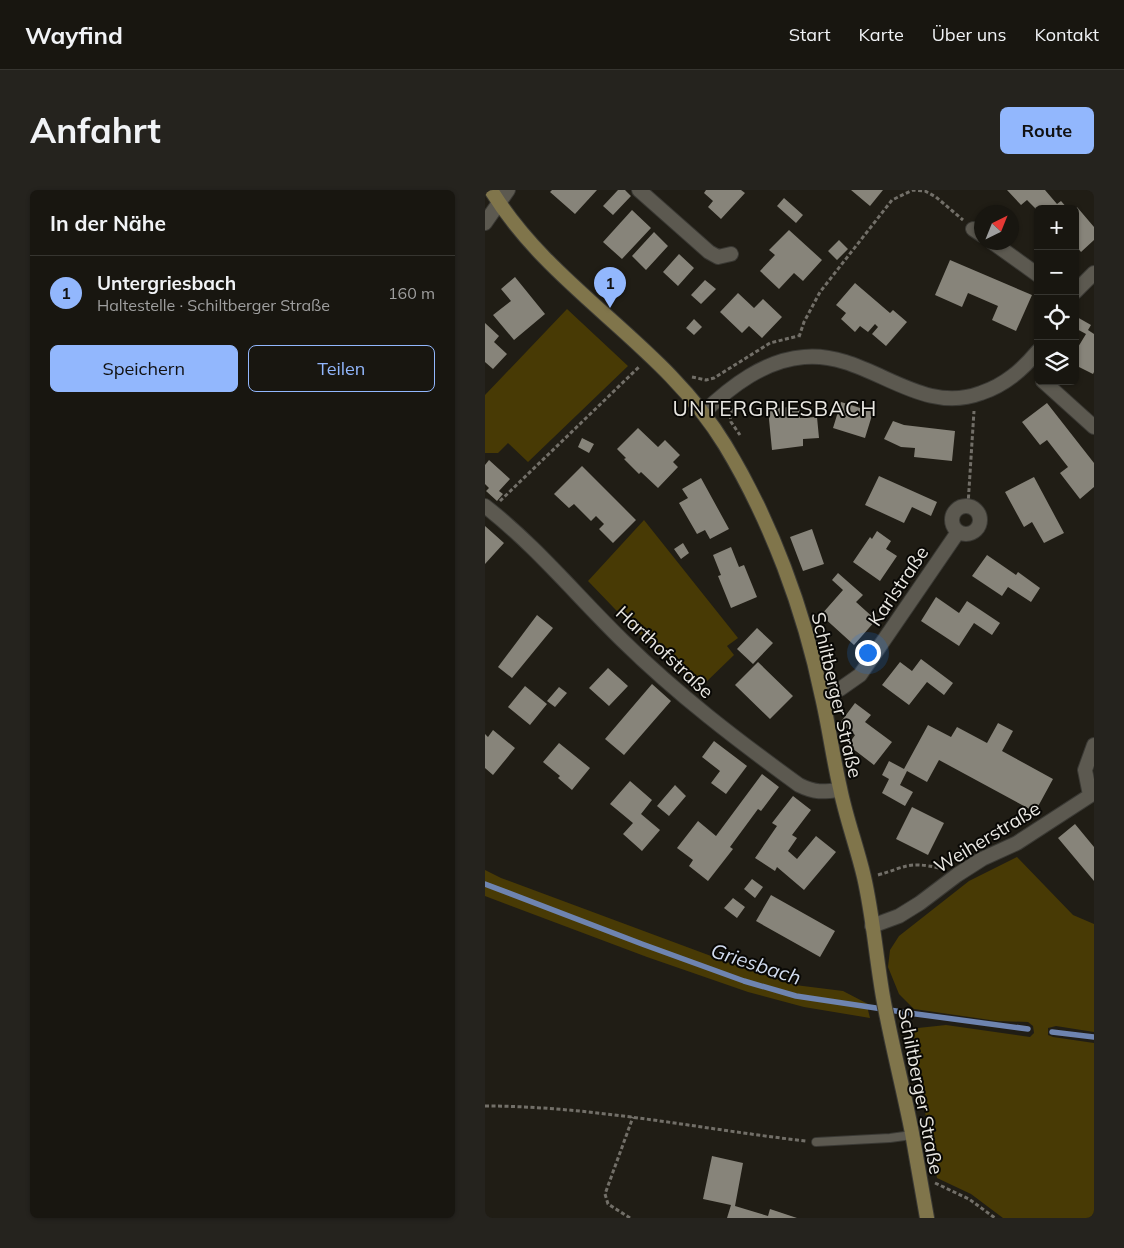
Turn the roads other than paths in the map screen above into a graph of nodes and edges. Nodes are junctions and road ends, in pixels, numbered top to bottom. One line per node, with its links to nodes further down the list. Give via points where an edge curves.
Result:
1 (508, 190): 3 (street)
2 (639, 190): 6 (street, via 709,252 718,257)
3 (495, 196): 4 (street); 14 (main road, Schiltberger Straße, via 539,253 651,355)
4 (485, 223)
5 (1003, 250): 7 (street)
6 (731, 254)
7 (1034, 272)
8 (1094, 273): 9 (street)
9 (1079, 288)
10 (1034, 355): 11 (street)
11 (1026, 365): 12 (street); 14 (street, via 996,388 975,396 952,399 929,397 845,362 805,357 764,368 741,381)
12 (1034, 372)
13 (1047, 385): 15 (street)
14 (703, 413): 18 (main road, Schiltberger Straße, via 745,482 781,561)
15 (1094, 427)
16 (488, 508): 20 (street, Harthofstraße, via 521,536 624,642 725,731 799,785 811,791)
17 (958, 532): 17 (street, via 970,534 977,529 981,521 979,512 968,505 959,507 953,514 953,524); 18 (street, Karlstraße, via 860,675 840,689)
18 (822, 695): 20 (main road, Schiltberger Straße)
19 (1094, 745): 21 (street, via 1085,770)
20 (840, 790): 22 (main road, Schiltberger Straße, via 865,879)
21 (1092, 794): 22 (street, Weiherstraße, via 1017,843 957,874 899,916)
22 (872, 926): 23 (main road, Schiltberger Straße)
23 (912, 1134): 24 (lane); 25 (main road, Schiltberger Straße)
24 (816, 1142)
25 (927, 1218)

